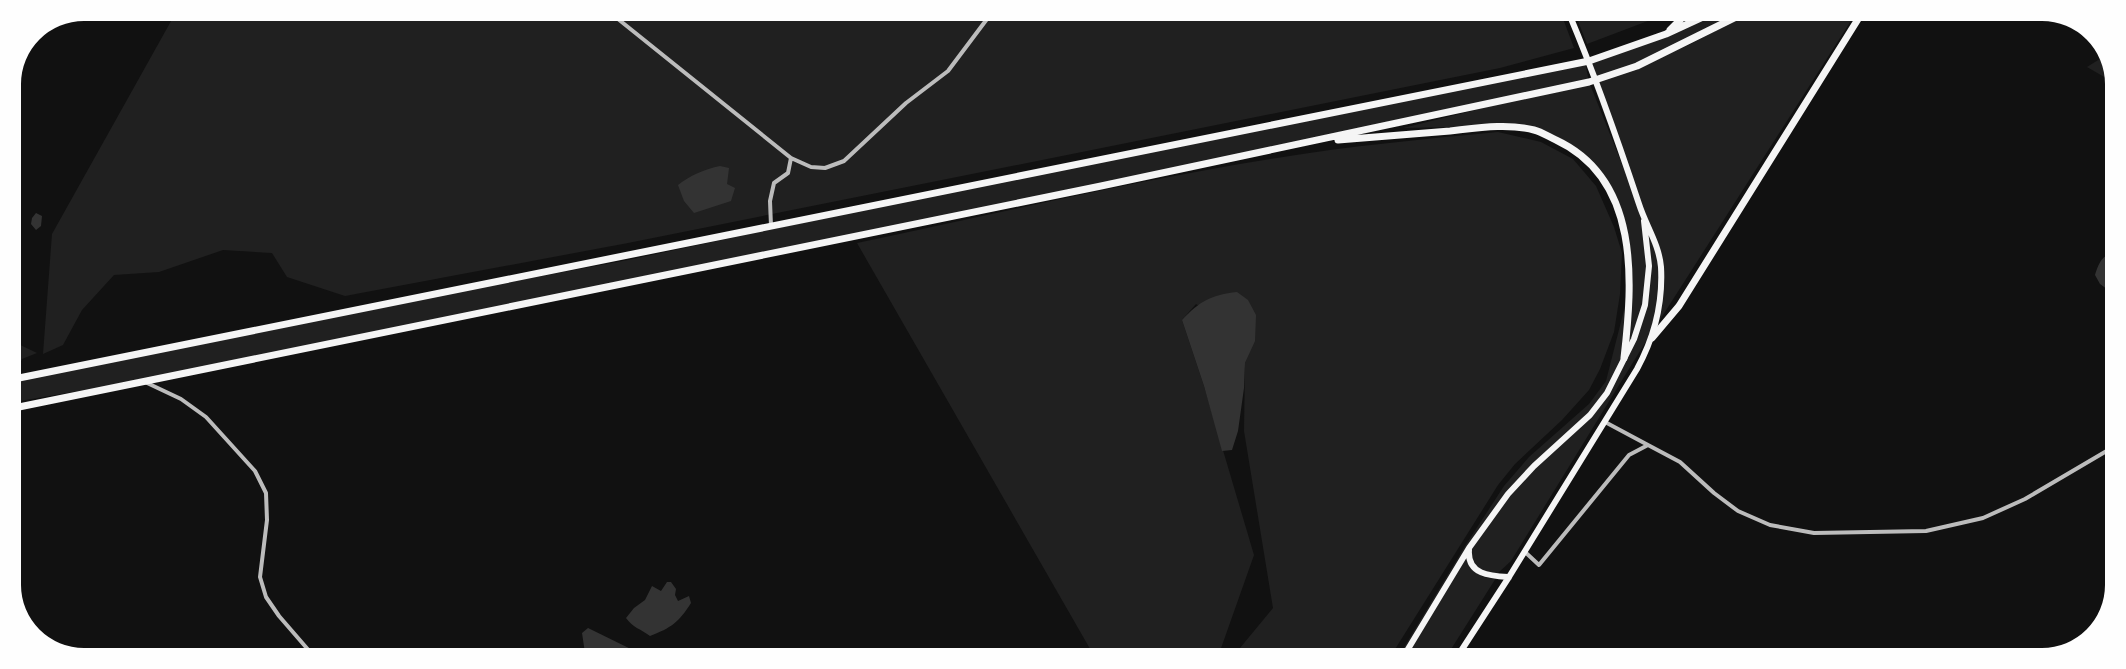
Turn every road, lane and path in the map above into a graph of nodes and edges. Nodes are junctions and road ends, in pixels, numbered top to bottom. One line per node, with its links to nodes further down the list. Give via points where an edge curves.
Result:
1 (620, 21): 10 (street)
2 (986, 21): 10 (street, via 948,71 906,103 844,161 825,168 811,167)
3 (1572, 21): 11 (main road, via 1604,100)
4 (1679, 21): 8 (highway)
5 (1694, 21): 8 (highway)
6 (1728, 21): 9 (highway, via 1637,66 1589,82)
7 (1857, 21): 13 (highway, via 1679,306)
8 (1666, 34): 12 (highway, via 1589,61)
9 (1310, 143): 14 (highway, via 1500,126 1534,130 1572,149 1594,168 1607,185 1625,232 1629,279); 16 (highway)
10 (791, 158): 12 (street, via 788,173 774,184 770,201)
11 (1643, 216): 13 (main road, via 1657,248 1661,266 1661,285); 14 (main road, via 1648,259 1647,286 1640,323)
12 (771, 226): 15 (highway)
13 (1652, 338): 18 (main road, via 1637,369)
14 (1624, 358): 21 (main road, via 1607,393 1590,415 1522,478)
15 (21, 378)
16 (145, 382): 17 (highway); 24 (street, via 181,399 206,417 254,471 266,493 267,520 260,577 266,597)
17 (21, 407)
18 (1605, 422): 19 (street); 22 (main road)
19 (1648, 445): 20 (street, via 1680,462 1738,511 1770,525 1814,533 1926,532 1983,518 2025,499); 22 (street, via 1629,455 1539,565)
20 (2105, 452)
21 (1469, 548): 23 (main road, via 1471,562 1479,572 1490,576); 25 (main road)
22 (1524, 552): 23 (main road)
23 (1509, 577): 26 (main road)
24 (307, 648)
25 (1409, 648)
26 (1463, 648)

